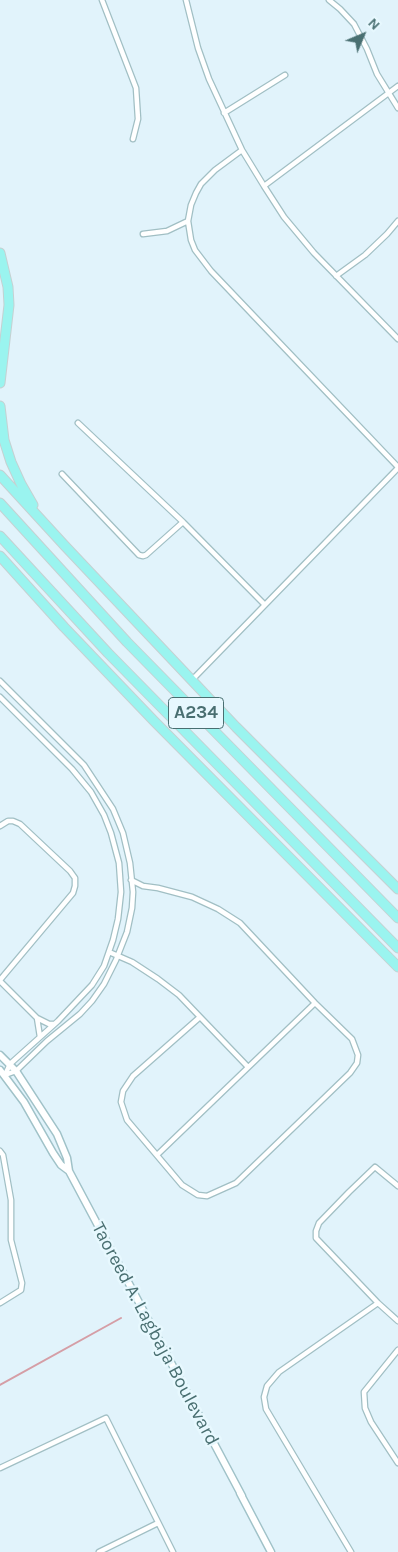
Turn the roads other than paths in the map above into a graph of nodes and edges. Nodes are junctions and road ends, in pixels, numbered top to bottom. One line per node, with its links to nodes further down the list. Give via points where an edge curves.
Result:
1 (102, 0): 9 (street, via 136,88 138,119)
2 (186, 0): 8 (street, via 198,48)
3 (329, 0): 6 (street, via 354,24)
4 (285, 75): 8 (street)
5 (398, 86): 6 (street)
6 (389, 93): 7 (street); 11 (street)
7 (398, 108)
8 (224, 113): 10 (street)
9 (133, 139)
10 (242, 150): 11 (street); 12 (street, via 201,184 191,204)
11 (264, 186): 16 (street, via 299,236)
12 (188, 221): 14 (street, via 167,231); 21 (street, via 191,240 201,260)
13 (398, 221): 16 (street, via 365,255)
14 (143, 234)
15 (0, 254): 18 (highway, via 8,287 8,305)
16 (336, 276): 17 (street)
17 (398, 339)
18 (0, 384)
19 (0, 406): 27 (highway, via 4,440 21,484)
20 (78, 423): 25 (street)
21 (398, 467): 30 (street)
22 (62, 474): 25 (street, via 140,555 146,555)
23 (0, 475): 27 (highway)
24 (0, 503): 41 (highway, A234, via 127,642)
25 (183, 522): 30 (street)
26 (0, 536): 42 (highway, A234, via 121,667)
27 (65, 546): 32 (highway)
28 (0, 556): 31 (highway)
29 (0, 566): 31 (highway)
30 (264, 604): 32 (street)
31 (64, 628): 45 (highway)
32 (192, 680): 39 (highway)
33 (0, 681): 34 (street)
34 (10, 691): 35 (street); 37 (street, via 84,765 100,787 114,809 123,833)
35 (1, 700): 43 (street, via 72,769 104,815 120,863 118,919)
36 (0, 826): 46 (street, via 8,821 20,824 70,871 75,878 75,886 73,893)
37 (131, 880): 38 (street); 40 (street)
38 (143, 886): 40 (street); 47 (street, via 192,897 240,923)
39 (398, 889)
40 (132, 892): 44 (street, via 127,932)
41 (398, 918)
42 (398, 948)
43 (109, 952): 44 (street); 50 (street, via 92,985)
44 (118, 955): 48 (street, via 158,979); 55 (street, via 92,1001)
45 (398, 967)
46 (0, 981): 49 (street)
47 (315, 1004): 54 (street); 58 (street, via 352,1039 358,1054 357,1063 236,1183 208,1196 198,1195 182,1185)
48 (200, 1017): 54 (street); 58 (street, via 133,1076 123,1091 120,1102 127,1120)
49 (37, 1018): 50 (street); 51 (street)
50 (54, 1024): 51 (street)
51 (40, 1037): 53 (street)
52 (0, 1055): 53 (street, Taoreed A. Lagbaja Boulevard)
53 (10, 1064): 55 (street, Taoreed A. Lagbaja Boulevard); 56 (street)
54 (248, 1067): 58 (street)
55 (16, 1071): 56 (street); 59 (street, Taoreed A. Lagbaja Boulevard, via 57,1134)
56 (2, 1073): 59 (street, Taoreed A. Lagbaja Boulevard, via 24,1102 53,1153)
57 (0, 1150): 61 (street, via 11,1200 11,1240 22,1283 21,1290)
58 (157, 1155)
59 (69, 1171): 68 (street, Taoreed A. Lagbaja Boulevard)
60 (398, 1186): 62 (street, via 375,1167 319,1223 316,1231 316,1238)
61 (0, 1302)
62 (378, 1303): 63 (street); 73 (street, via 280,1372 267,1386 264,1397 266,1409)
63 (398, 1321)
64 (398, 1350): 66 (street, via 364,1392 371,1422)
65 (210, 1437): 68 (street, Taoreed A. Lagbaja Boulevard)
66 (398, 1462)
67 (0, 1468): 69 (street, via 106,1418)
68 (242, 1496): 72 (street, Taoreed A. Lagbaja Boulevard)
69 (158, 1523): 70 (street); 71 (street)
70 (98, 1552)
71 (173, 1552)
72 (271, 1552)
73 (351, 1552)

